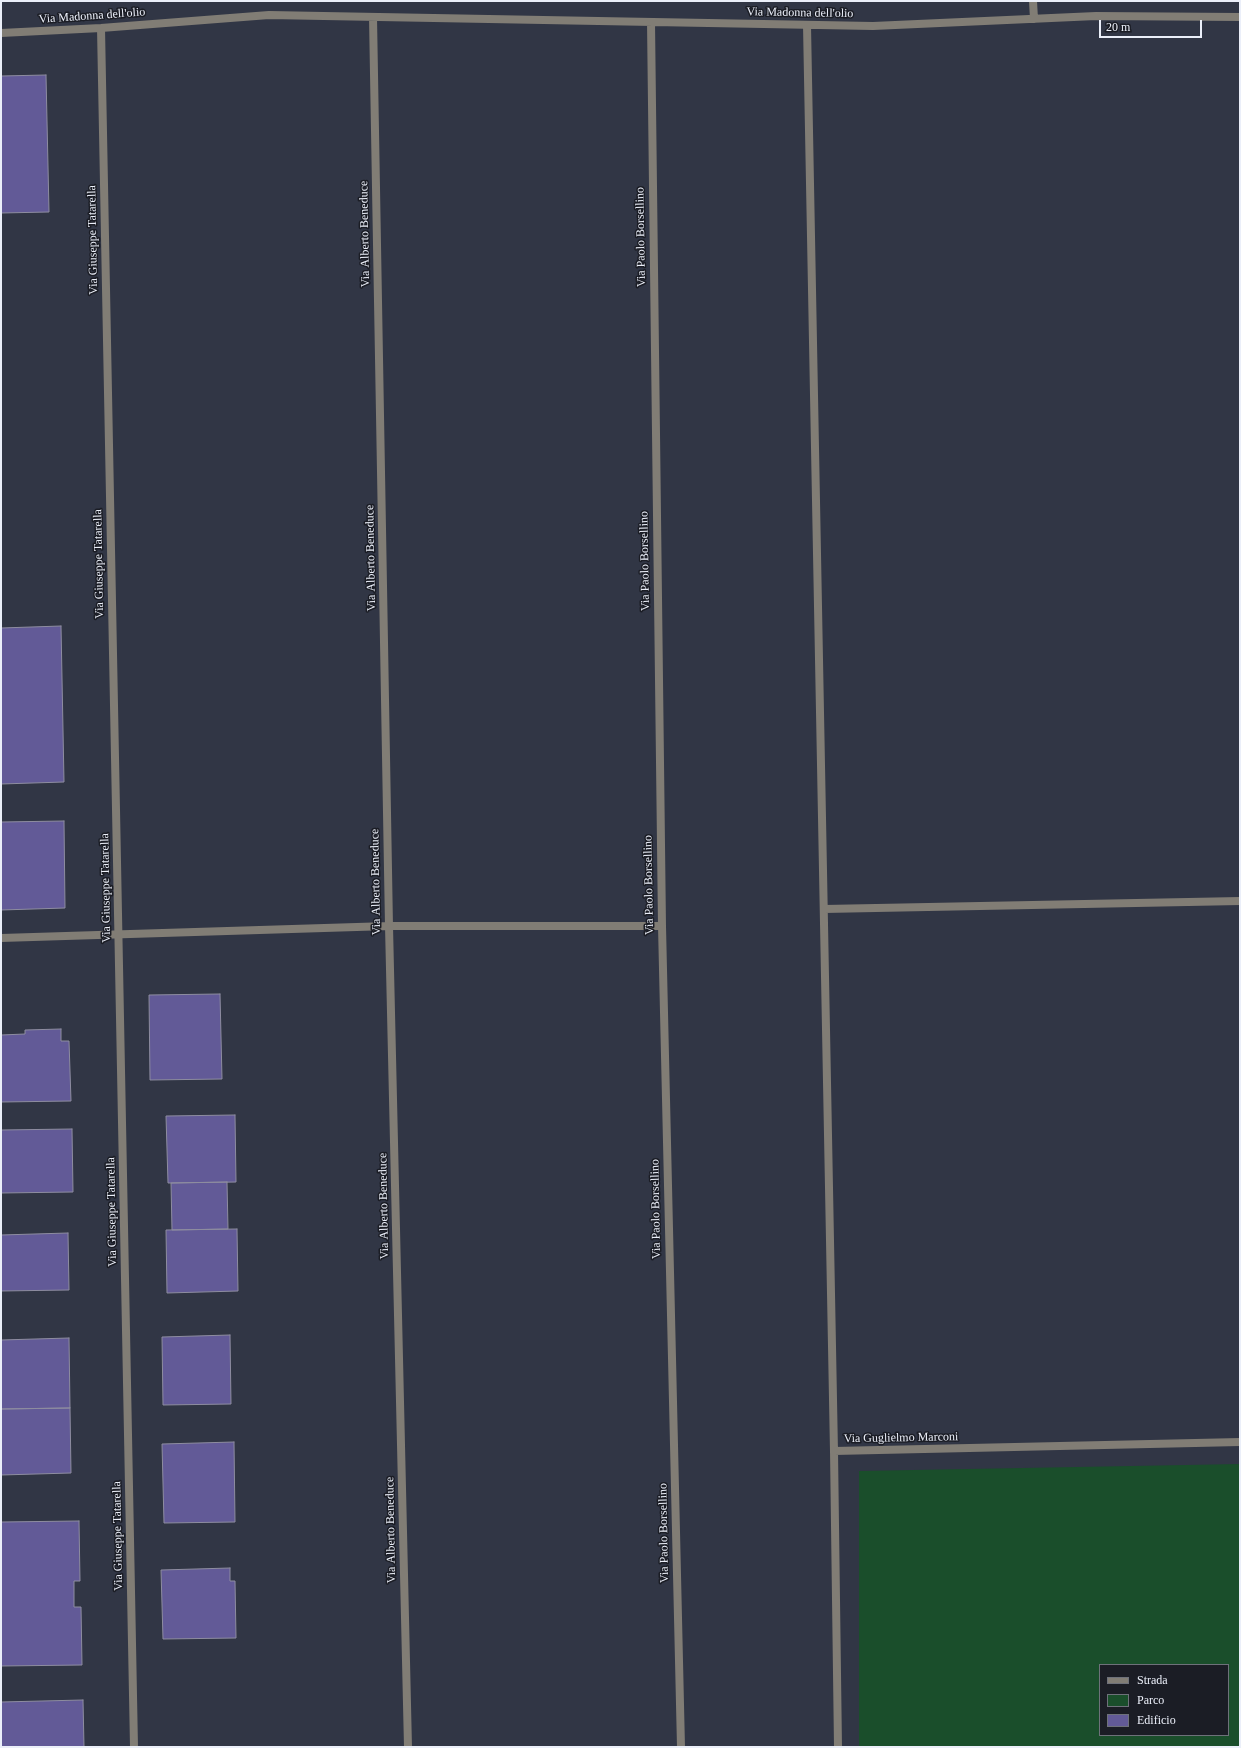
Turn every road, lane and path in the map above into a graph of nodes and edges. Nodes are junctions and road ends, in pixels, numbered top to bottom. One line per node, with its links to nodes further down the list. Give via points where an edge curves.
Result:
1 (1033, 1): 4 (street)
2 (374, 17): 5 (street, Via Madonna dell'olio); 7 (street, Via Madonna dell'olio, via 269,15); 11 (street, Via Alberto Beneduce)
3 (1240, 17): 4 (street, Via Madonna dell'olio, via 1096,16)
4 (1034, 19): 6 (street, Via Madonna dell'olio, via 874,26)
5 (651, 22): 6 (street, Via Madonna dell'olio); 12 (street, Via Paolo Borsellino)
6 (807, 25): 10 (street)
7 (101, 28): 8 (street, Via Madonna dell'olio); 13 (street, Via Giuseppe Tatarella)
8 (1, 33)
9 (1240, 901): 10 (street)
10 (824, 909): 16 (street)
11 (389, 926): 12 (street); 13 (street); 18 (street, Via Alberto Beneduce)
12 (662, 926): 19 (street, Via Paolo Borsellino)
13 (118, 935): 14 (street); 17 (street, Via Giuseppe Tatarella)
14 (1, 938)
15 (1240, 1442): 16 (street, Via Guglielmo Marconi)
16 (834, 1451): 20 (street, Via Guglielmo Marconi)
17 (134, 1747)
18 (408, 1747)
19 (681, 1747)
20 (838, 1747)

